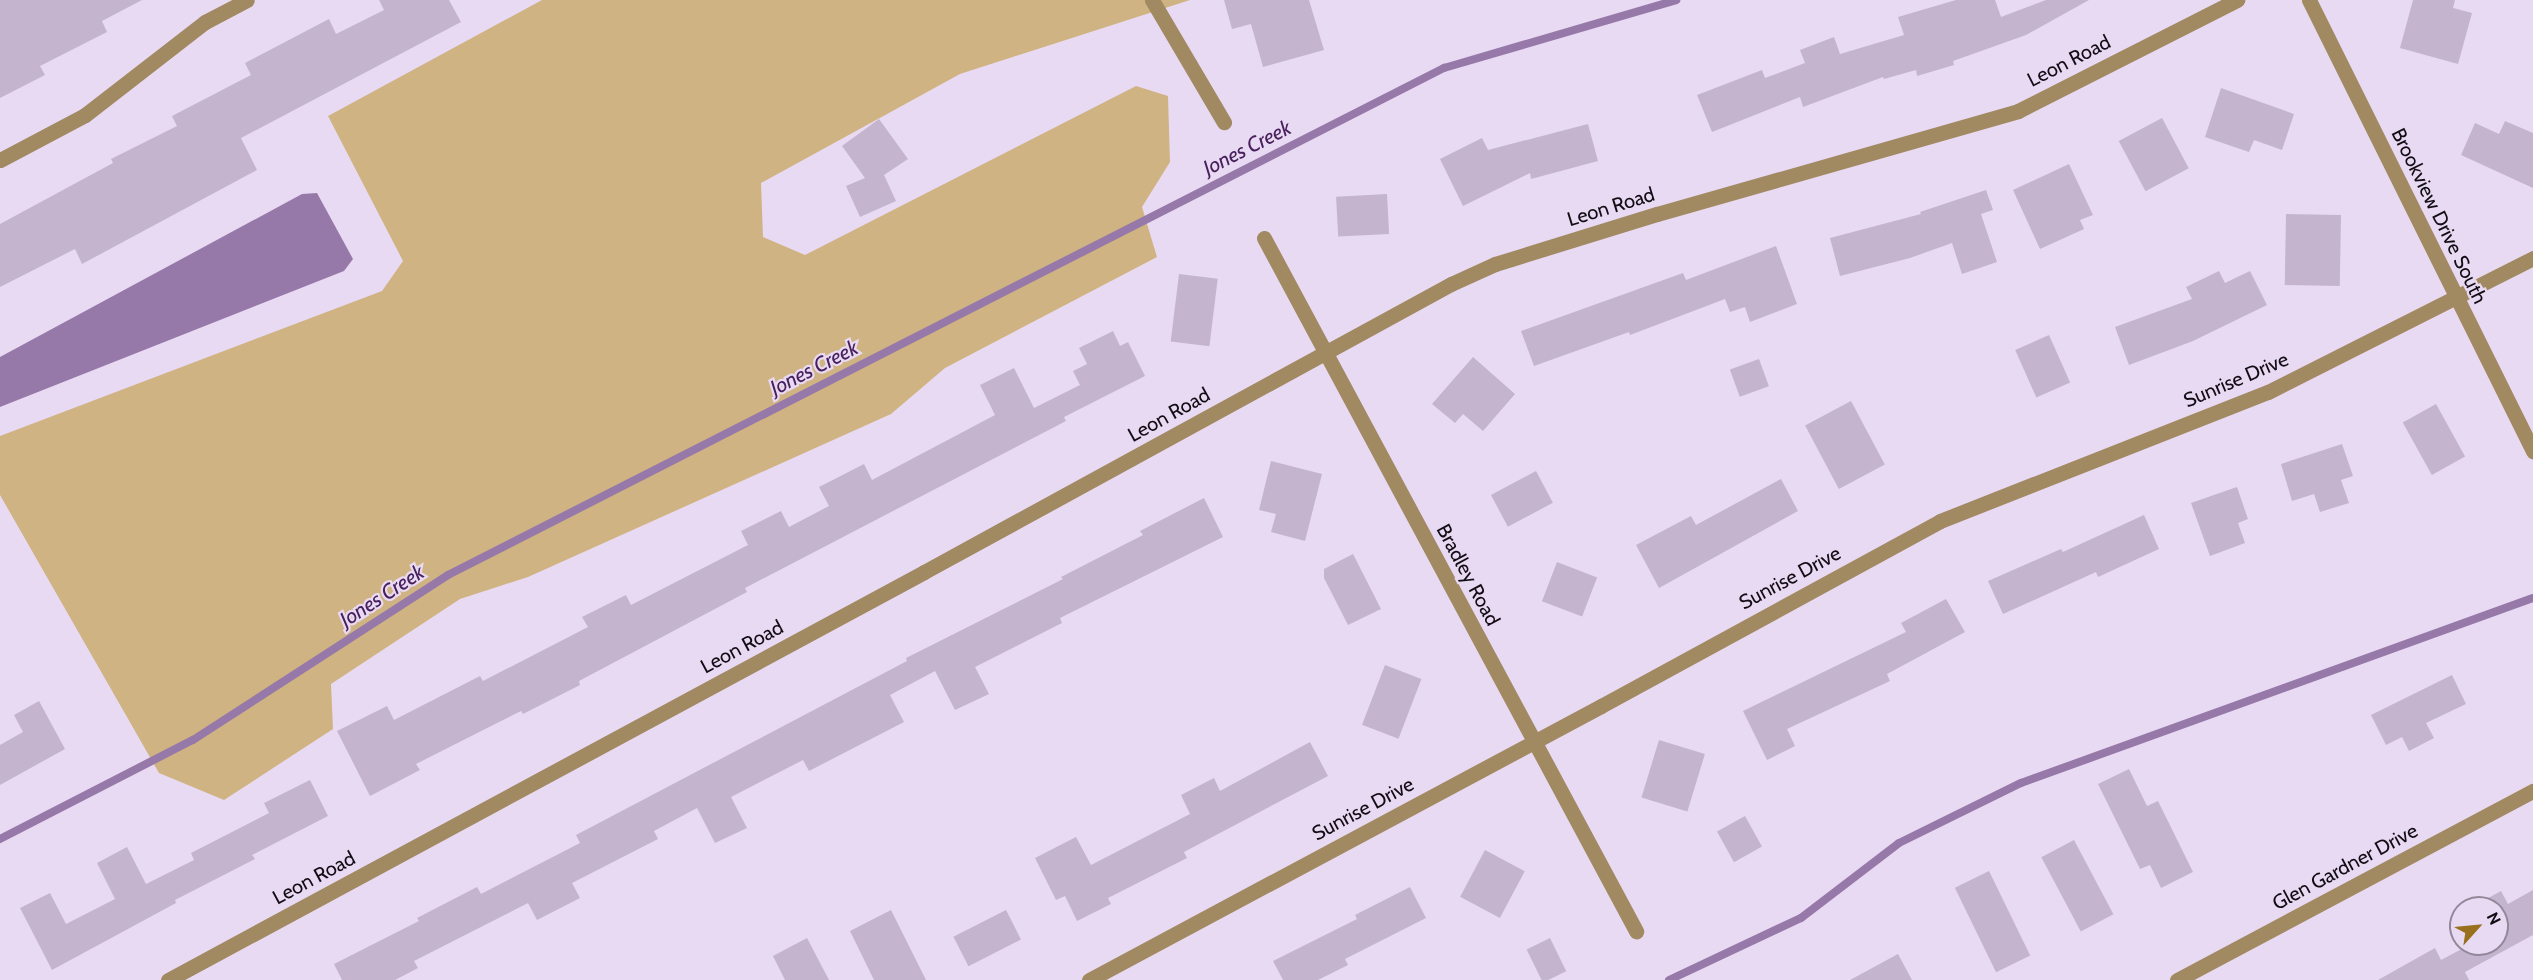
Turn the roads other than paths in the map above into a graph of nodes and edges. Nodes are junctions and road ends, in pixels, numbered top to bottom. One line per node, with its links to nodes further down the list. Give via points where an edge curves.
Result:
1 (247, 0): 6 (street, via 205,22 85,115)
2 (1152, 0): 5 (street)
3 (2237, 0): 10 (street, Leon Road, via 2018,111 1495,264)
4 (2309, 0): 9 (street, Brookview Drive South)
5 (1224, 122)
6 (0, 160)
7 (1264, 238): 10 (street, Bradley Road)
8 (2533, 258): 9 (street, Sunrise Drive)
9 (2457, 299): 11 (street, Brookview Drive South); 12 (street, Sunrise Drive, via 2268,392 1941,521)
10 (1324, 353): 12 (street, Bradley Road); 15 (street, Leon Road)
11 (2533, 451)
12 (1534, 741): 14 (street, Bradley Road); 16 (street, Sunrise Drive)
13 (2533, 791): 17 (street, Glen Gardner Drive)
14 (1636, 931)
15 (168, 980)
16 (1089, 980)
17 (2176, 980)

